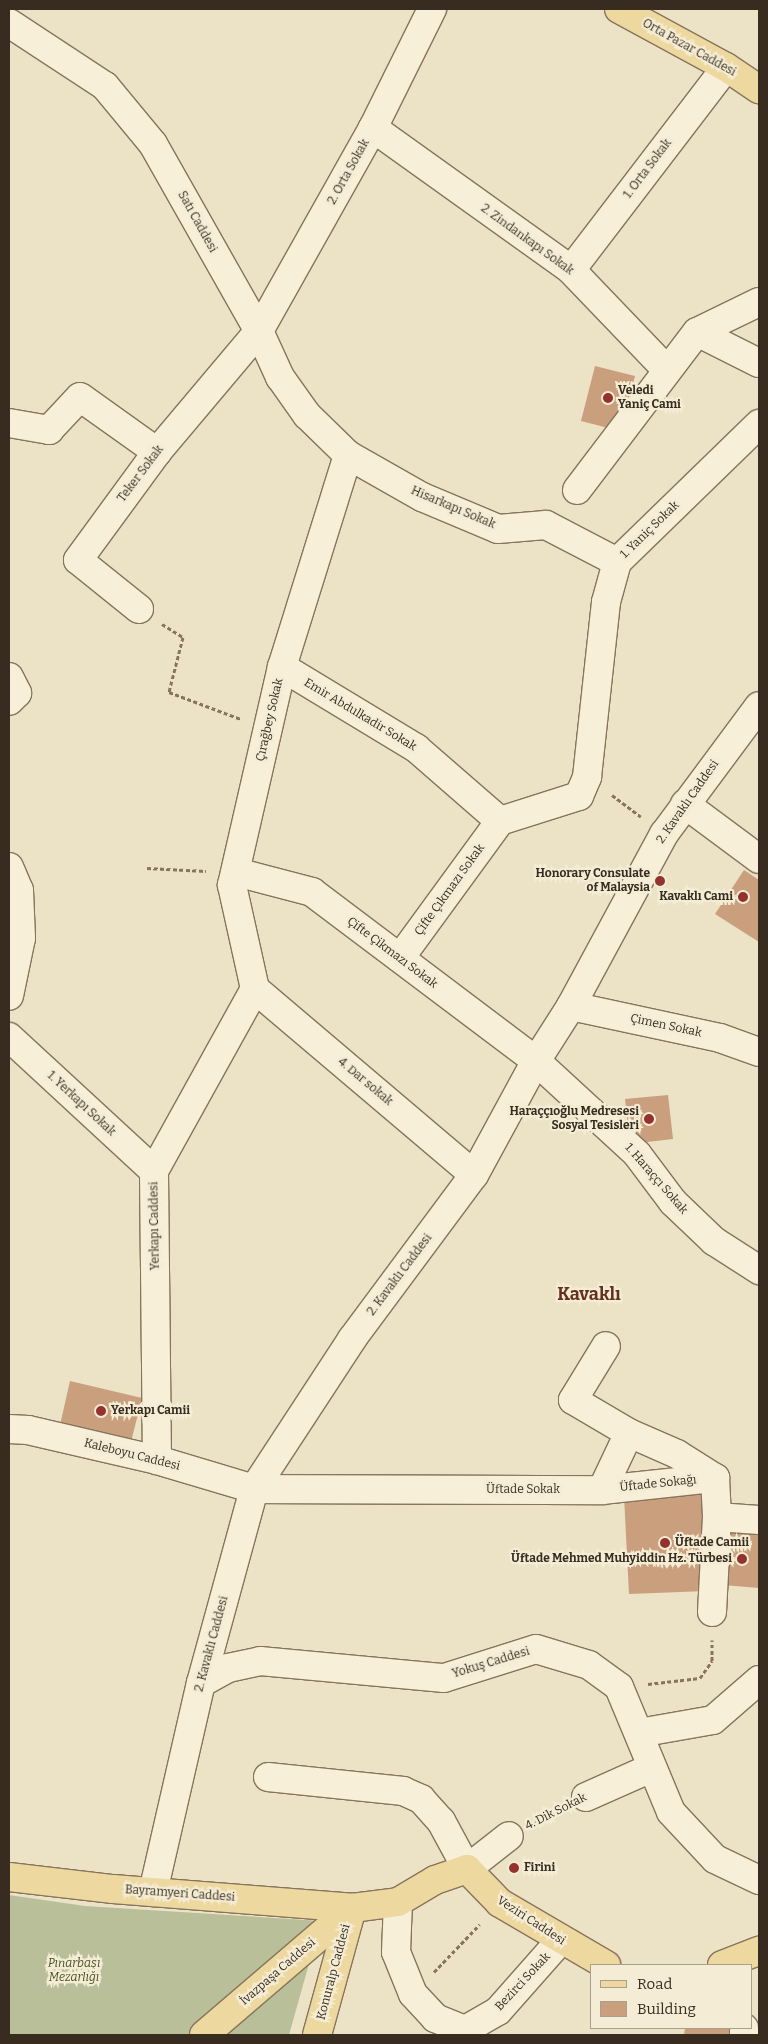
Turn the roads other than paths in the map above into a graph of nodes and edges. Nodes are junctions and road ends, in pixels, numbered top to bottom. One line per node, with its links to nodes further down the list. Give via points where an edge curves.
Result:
1 (432, 9): 6 (street, 2. Orta Sokak)
2 (619, 9): 4 (main road, Orta Pazar Caddesi)
3 (9, 23): 9 (street, Satı Caddesi, via 105,86 154,144)
4 (726, 67): 5 (main road, Orta Pazar Caddesi); 7 (street, 1. Orta Sokak)
5 (759, 89)
6 (373, 128): 7 (street, 2. Zindankapı Sokak); 9 (street, 2. Orta Sokak)
7 (571, 270): 12 (street, 2. Zindankapı Sokak)
8 (759, 302): 10 (street)
9 (259, 331): 15 (street, Teker Sokak); 16 (street, Satı Caddesi, via 280,377 307,415)
10 (698, 332): 11 (street); 12 (street)
11 (759, 363)
12 (666, 369): 17 (street)
13 (9, 423): 15 (street, via 49,430 80,397)
14 (759, 424): 18 (street, 1. Yaniç Sokak)
15 (157, 452): 19 (street, Teker Sokak, via 78,560)
16 (348, 455): 18 (street, Hisarkapı Sokak, via 422,498 498,529 546,526); 20 (street, Çırağbey Sokak)
17 (577, 490)
18 (617, 562): 25 (street, 1. Yaniç Sokak, via 606,602 587,777 579,796)
19 (139, 609)
20 (282, 668): 25 (street, Emir Abdulkadir Sokak, via 416,748); 28 (street, Çırağbey Sokak)
21 (9, 678): 22 (street, via 17,693)
22 (9, 701)
23 (759, 706): 24 (street, 2. Kavaklı Caddesi)
24 (685, 804): 26 (street); 32 (street, 2. Kavaklı Caddesi, via 664,834)
25 (500, 821): 29 (street, Çifte Çıkmazı Sokak)
26 (759, 859)
27 (9, 867): 30 (street, via 19,890 21,938)
28 (236, 872): 29 (street, Çifte Çikmazı Sokak, via 312,892); 31 (street, Çırağbey Sokak, via 232,885)
29 (400, 958): 35 (street, Çifte Çikmazı Sokak)
30 (10, 979)
31 (255, 989): 36 (street, Yerkapı Caddesi); 37 (street, 4. Dar sokak)
32 (571, 1006): 34 (street, Çimen Sokak, via 720,1038); 35 (street, 2. Kavaklı Caddesi)
33 (9, 1037): 36 (street, 1. Yerkapı Sokak)
34 (759, 1052)
35 (536, 1061): 37 (street, 2. Kavaklı Caddesi); 38 (street, 1. Haraççı Sokak, via 636,1154 673,1202 714,1241)
36 (154, 1171): 42 (street, Yerkapı Caddesi)
37 (474, 1175): 44 (street, 2. Kavaklı Caddesi, via 352,1339)
38 (759, 1270)
39 (606, 1346): 41 (street, via 574,1400)
40 (9, 1429): 42 (street, Kaleboyu Caddesi, via 28,1430)
41 (629, 1433): 43 (street, Üftade Sokağı, via 677,1454); 45 (street)
42 (158, 1460): 44 (street, Kaleboyu Caddesi)
43 (715, 1478): 45 (street, Üftade Sokağı); 46 (street, Üftade Sokağı)
44 (254, 1489): 45 (street, Üftade Sokak); 50 (street, 2. Kavaklı Caddesi)
45 (602, 1490)
46 (717, 1517): 47 (street); 48 (street)
47 (759, 1520)
48 (712, 1612)
49 (759, 1680): 51 (street, via 713,1720)
50 (201, 1683): 51 (street, Yokuş Caddesi, via 228,1668 260,1661 444,1678 536,1649 589,1665 619,1687); 59 (street, 2. Kavaklı Caddesi)
51 (639, 1733): 52 (street, Yokuş Caddesi)
52 (651, 1768): 54 (street, 4. Dik Sokak); 58 (street, Yokuş Caddesi, via 671,1812 715,1859)
53 (268, 1777): 56 (street, via 402,1792 421,1799 442,1821)
54 (586, 1797)
55 (509, 1836): 56 (street)
56 (468, 1869): 60 (main road, via 435,1880); 62 (main road, Veziri Caddesi, via 500,1903)
57 (9, 1877): 59 (main road, Bayramyeri Caddesi)
58 (759, 1880)
59 (154, 1892): 61 (main road, Bayramyeri Caddesi)
60 (398, 1902): 61 (main road); 62 (street, Bezirci Sokak, via 396,1952 413,1994 435,2018 465,2030 498,2011)
61 (352, 1908): 66 (main road, İvazpaşa Caddesi); 67 (main road, Konuralp Caddesi)
62 (560, 1941): 64 (main road, Veziri Caddesi)
63 (753, 1957): 65 (main road)
64 (604, 1964)
65 (726, 1964)
66 (204, 2035)
67 (317, 2035)

